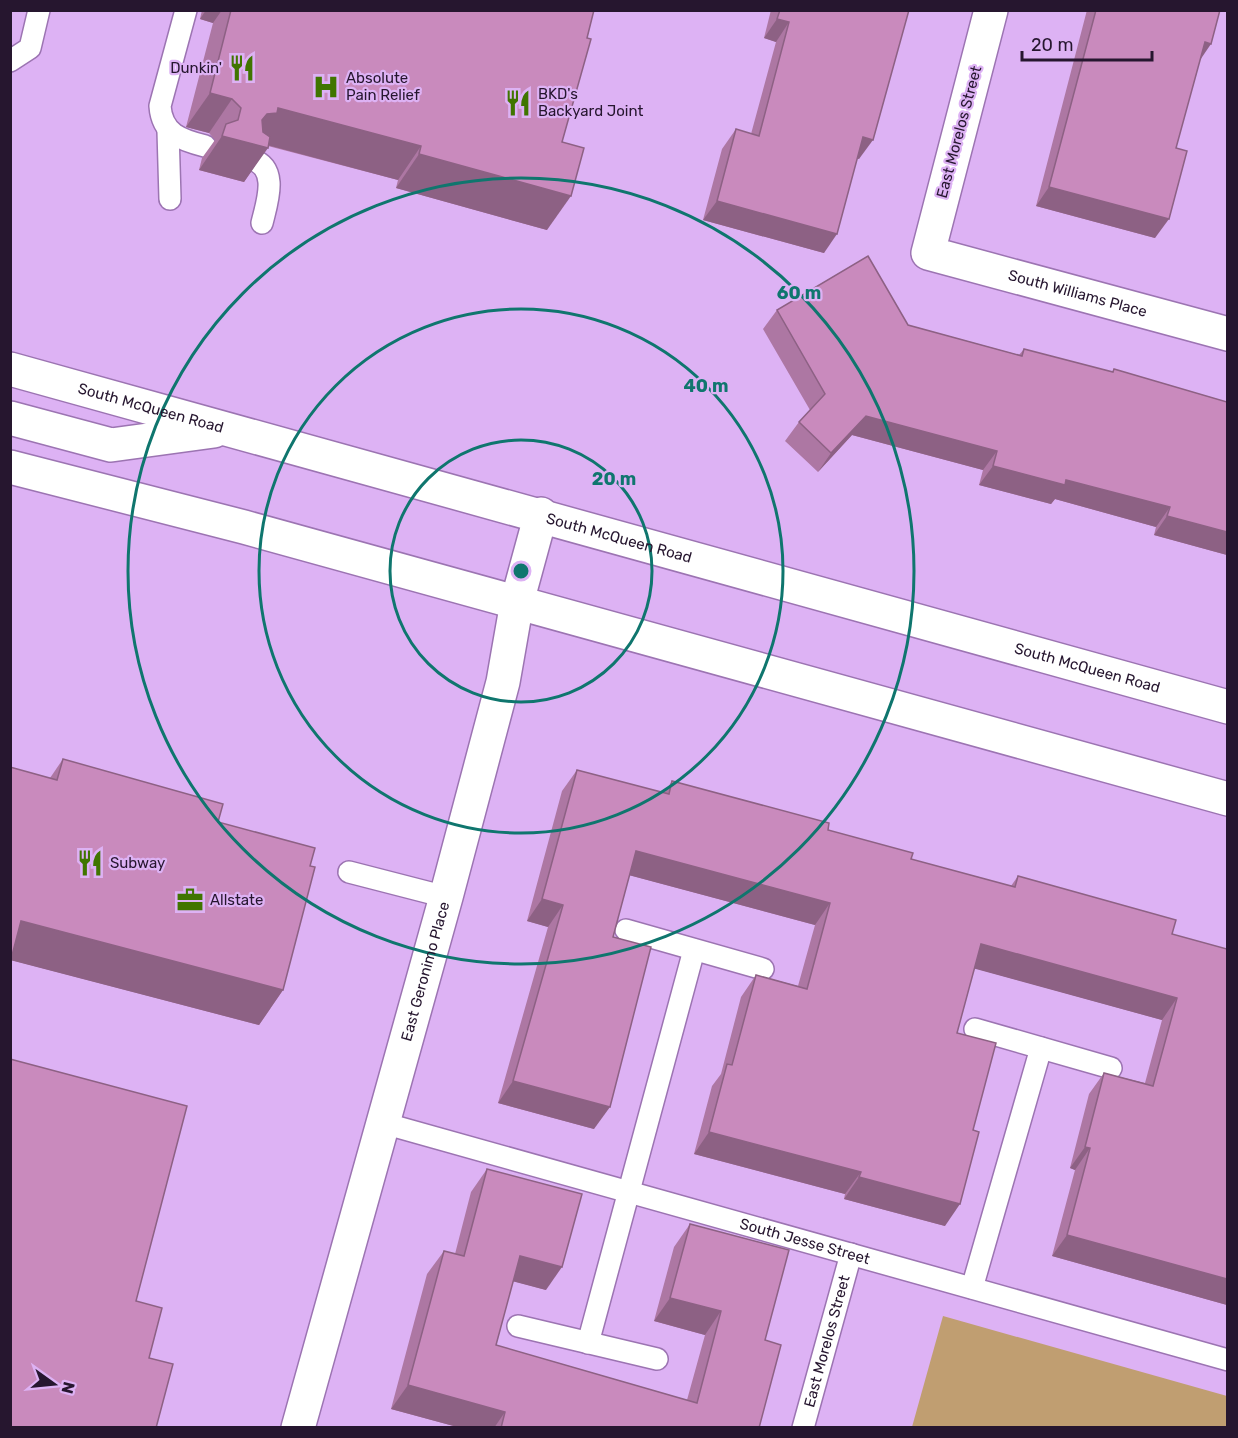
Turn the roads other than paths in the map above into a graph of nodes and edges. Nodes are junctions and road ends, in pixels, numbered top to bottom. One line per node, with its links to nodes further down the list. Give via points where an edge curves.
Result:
1 (39, 10): 4 (lane, via 30,48)
2 (186, 10): 5 (lane, via 160,106 161,119)
3 (991, 10): 10 (main road, East Morelos Street)
4 (10, 61)
5 (168, 131): 6 (lane, via 181,140); 8 (lane)
6 (205, 147)
7 (250, 159): 9 (lane, via 260,163 270,184)
8 (170, 199)
9 (262, 223)
10 (928, 253): 11 (main road, South Williams Place)
11 (1227, 334)
12 (10, 369): 14 (main road, South McQueen Road)
13 (10, 418): 14 (main road, via 111,446)
14 (228, 429): 16 (main road, South McQueen Road)
15 (10, 467): 17 (main road)
16 (541, 514): 17 (main road, East Geronimo Place); 18 (main road, South McQueen Road)
17 (517, 602): 19 (main road); 21 (main road, East Geronimo Place, via 503,682)
18 (1227, 707)
19 (1227, 799)
20 (349, 872): 21 (lane)
21 (446, 897): 28 (main road, East Geronimo Place)
22 (626, 930): 23 (lane)
23 (694, 950): 24 (lane); 29 (lane)
24 (763, 969)
25 (975, 1029): 26 (lane)
26 (1041, 1048): 27 (lane); 31 (lane)
27 (1111, 1068)
28 (383, 1123): 29 (lane, South Jesse Street); 36 (main road, East Geronimo Place)
29 (629, 1192): 30 (lane, South Jesse Street); 33 (lane)
30 (851, 1254): 31 (lane, South Jesse Street); 37 (lane, East Morelos Street)
31 (972, 1288): 35 (lane, South Jesse Street)
32 (518, 1326): 33 (lane)
33 (588, 1343): 34 (lane)
34 (657, 1359)
35 (1227, 1359)
36 (298, 1428)
37 (803, 1428)

